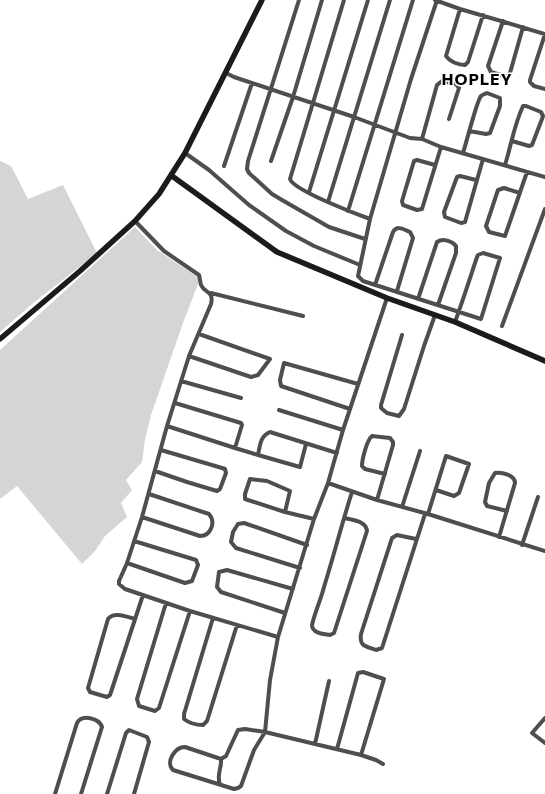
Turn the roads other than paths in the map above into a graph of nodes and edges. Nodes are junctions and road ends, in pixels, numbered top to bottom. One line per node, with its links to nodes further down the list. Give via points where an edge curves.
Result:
1 (262, 0): 14 (main road)
2 (299, 0): 16 (street)
3 (322, 0): 18 (street)
4 (344, 0): 19 (street)
5 (368, 0): 20 (street)
6 (390, 0): 21 (street)
7 (413, 0): 23 (street)
8 (436, 0): 9 (street); 25 (street)
9 (460, 9): 10 (street); 10 (street, via 446,56 449,60 462,65 468,62)
10 (483, 15): 11 (street)
11 (503, 21): 12 (street); 12 (street, via 488,66 490,72 502,76 507,77 510,73)
12 (523, 27): 13 (street)
13 (545, 34): 17 (street, via 530,80 534,86)
14 (226, 73): 15 (street); 29 (main road)
15 (252, 83): 16 (street); 35 (street)
16 (271, 89): 18 (street); 47 (street, via 248,161 249,173 272,194 290,205 330,227)
17 (545, 89)
18 (293, 97): 19 (street); 32 (street)
19 (312, 104): 20 (street); 40 (street, via 290,178 291,182)
20 (335, 110): 21 (street); 40 (street)
21 (354, 117): 23 (street); 42 (street)
22 (449, 119): 26 (street, via 459,88 456,84 442,81 437,85)
23 (376, 124): 25 (street); 44 (street)
24 (469, 131): 24 (street, via 490,133 500,106 500,98 487,93 480,98); 30 (street)
25 (396, 133): 26 (street); 45 (street)
26 (422, 139): 28 (street)
27 (512, 140): 27 (street, via 532,145 543,116 541,112 523,106); 34 (street)
28 (441, 147): 30 (street); 33 (street)
29 (185, 153): 37 (main road); 48 (street, via 249,205 286,231)
30 (463, 153): 31 (street)
31 (483, 159): 34 (street); 39 (street)
32 (271, 161)
33 (435, 165): 33 (street, via 422,209 417,210 403,205 414,161)
34 (505, 165): 36 (street)
35 (224, 166)
36 (527, 172): 38 (street); 41 (street)
37 (172, 176): 46 (main road); 52 (main road, via 277,252)
38 (545, 177)
39 (476, 180): 39 (street, via 457,177 444,217 465,222)
40 (309, 192): 42 (street)
41 (520, 193): 41 (street, via 505,236 489,232 486,226 498,190 504,188)
42 (328, 202): 44 (street)
43 (545, 209): 59 (street)
44 (348, 211): 45 (street)
45 (370, 219): 47 (street)
46 (136, 221): 51 (street, via 164,252 199,275 202,286); 62 (main road)
47 (365, 239): 48 (street)
48 (360, 265): 49 (street, via 359,278)
49 (375, 284): 50 (street); 50 (street, via 392,232 396,228 402,228 410,232 413,238)
50 (397, 291): 53 (street)
51 (211, 293): 57 (street); 60 (street, via 211,304)
52 (387, 298): 56 (main road); 66 (street)
53 (418, 299): 54 (street); 54 (street, via 437,242 453,242 457,249)
54 (438, 305): 55 (street)
55 (459, 312): 55 (street, via 478,255 483,253 500,258 481,319); 58 (street)
56 (435, 315): 58 (main road); 61 (street, via 404,409 399,416 387,413 381,405)
57 (303, 316)
58 (455, 322): 64 (main road)
59 (502, 326)
60 (199, 334): 63 (street); 63 (street, via 270,359 258,375 252,377)
61 (402, 335)
62 (0, 339)
63 (189, 356): 65 (street)
64 (545, 360)
65 (182, 381): 67 (street); 68 (street)
66 (358, 384): 69 (street); 69 (street, via 284,363 281,386)
67 (241, 398)
68 (175, 403): 71 (street); 74 (street, via 241,423)
69 (350, 409): 72 (street)
70 (278, 410): 72 (street)
71 (167, 426): 74 (street); 75 (street)
72 (343, 430): 77 (street)
73 (306, 444): 77 (street); 78 (street, via 270,432 262,438); 78 (street, via 300,467)
74 (235, 448): 78 (street)
75 (161, 450): 79 (street); 79 (street, via 222,468 226,473 220,490 217,491)
76 (420, 451): 87 (street)
77 (337, 453): 81 (street)
78 (258, 455)
79 (155, 471): 84 (street)
80 (385, 474): 80 (street, via 393,442 390,438 372,436 369,438 362,466); 86 (street)
81 (328, 483): 83 (street); 93 (street)
82 (436, 490): 82 (street, via 446,456 469,464 459,494 454,496); 90 (street)
83 (352, 492): 86 (street); 92 (street)
84 (148, 494): 91 (street); 91 (street, via 209,514 212,520 210,530 206,535 200,536)
85 (538, 497): 98 (street)
86 (377, 500): 87 (street)
87 (402, 507): 90 (street)
88 (507, 511): 88 (street, via 515,479 495,472 489,483 485,504); 94 (street)
89 (285, 512): 89 (street, via 245,499 250,479 267,481 290,491); 93 (street)
90 (426, 514): 94 (street); 95 (street)
91 (142, 518): 96 (street)
92 (344, 518): 92 (street, via 312,625 316,632 330,635 334,633 341,615 367,531 364,524)
93 (314, 519): 97 (street)
94 (499, 538): 98 (street)
95 (416, 539): 95 (street, via 382,648 376,650 363,645 360,640 361,634 392,538 397,535)
96 (134, 541): 100 (street); 100 (street, via 196,560 198,565 194,579 185,583)
97 (307, 544): 101 (street); 101 (street, via 244,523 238,524 233,532 231,542 236,548)
98 (522, 545): 99 (street)
99 (545, 551)
100 (127, 563): 103 (street, via 119,584 125,589)
101 (300, 568): 102 (street)
102 (292, 589): 106 (street); 106 (street, via 227,570 219,572 217,586 221,592)
103 (143, 595): 104 (street); 108 (street)
104 (166, 603): 105 (street); 105 (street, via 137,700 139,706 146,709 155,711 159,708)
105 (190, 611): 107 (street)
106 (285, 613): 110 (street)
107 (213, 618): 109 (street); 109 (street, via 184,714 184,719 195,723 203,725 207,721)
108 (135, 619): 108 (street, via 110,696 90,692 88,688 108,619 115,614)
109 (237, 625): 110 (street)
110 (278, 637): 113 (street)
111 (330, 681): 115 (street)
112 (545, 718): 114 (street, via 532,733)
113 (264, 732): 115 (street); 118 (street, via 238,730 226,756); 120 (street, via 240,787 234,789)
114 (545, 743)
115 (315, 744): 116 (street)
116 (337, 749): 117 (street); 117 (street, via 358,673 363,672 384,679)
117 (360, 755): 119 (street)
118 (221, 759): 120 (street, via 218,778); 120 (street, via 183,747 175,751 170,763 173,770)
119 (384, 764)
120 (220, 784)
121 (55, 794): 122 (street, via 78,720 83,718 95,720 102,727)
122 (81, 794)
123 (107, 794): 124 (street, via 129,730 147,738 149,742)
124 (134, 794)

